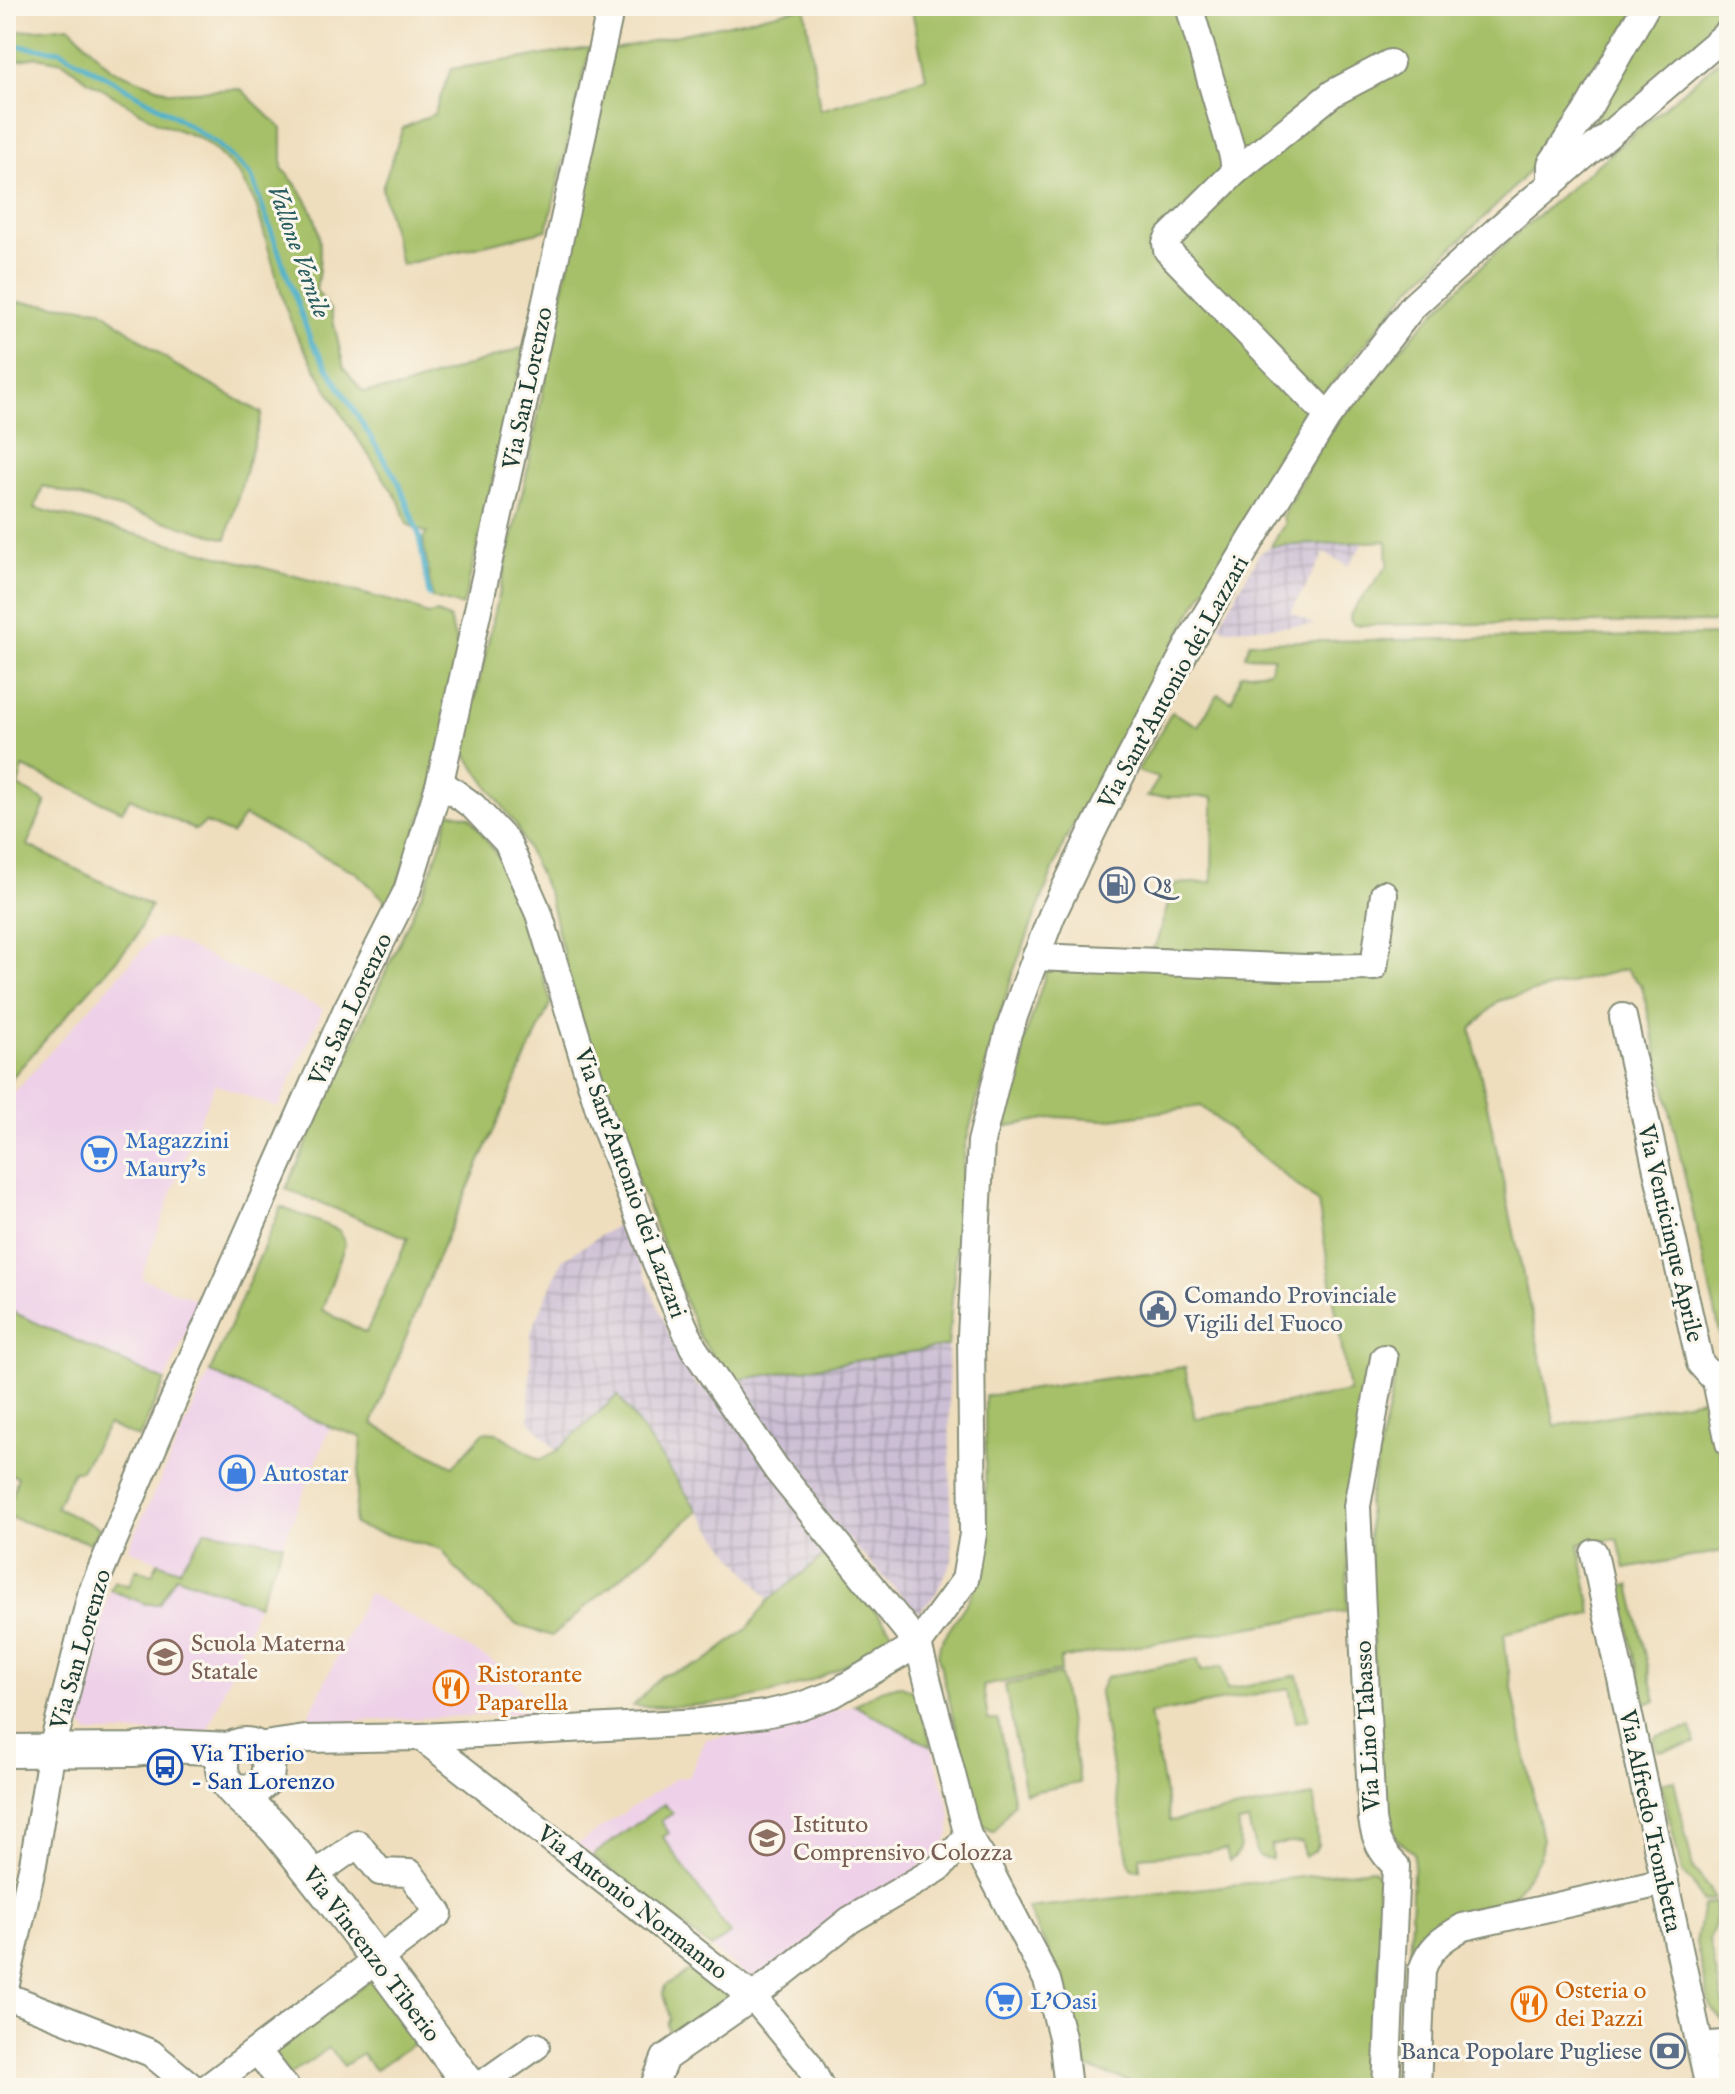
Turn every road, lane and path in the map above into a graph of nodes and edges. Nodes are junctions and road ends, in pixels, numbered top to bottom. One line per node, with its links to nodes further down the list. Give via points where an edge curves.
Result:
1 (611, 6): 9 (street, Via San Lorenzo)
2 (1189, 6): 6 (street)
3 (1646, 6): 7 (street, via 1551,164)
4 (1729, 32): 7 (street, Via Sant'Antonio dei Lazzari)
5 (1390, 63): 6 (street, via 1333,93)
6 (1235, 172): 8 (street, via 1169,237 1167,250)
7 (1551, 185): 8 (street, Via Sant'Antonio dei Lazzari, via 1413,306)
8 (1328, 416): 11 (street, Via Sant'Antonio dei Lazzari, via 1192,638)
9 (440, 782): 16 (street, Via Sant'Antonio dei Lazzari, via 473,806 507,842 520,870 539,914 602,1119 693,1347 777,1470); 18 (street, Via San Lorenzo, via 407,891 340,1025 92,1591)
10 (1384, 894): 11 (street, via 1374,967)
11 (1035, 957): 16 (street, Via Sant'Antonio dei Lazzari, via 1008,1033 981,1142 971,1336 973,1534 965,1580)
12 (1623, 1017): 14 (street, Via Venticinque Aprile, via 1700,1363 1716,1381)
13 (1384, 1358): 39 (street, Via Lino Tabasso, via 1357,1506 1372,1819 1375,1840 1396,1866)
14 (1729, 1443)
15 (1594, 1553): 23 (street, Via Alfredo Trombetta)
16 (918, 1644): 17 (street, Via Sant'Antonio dei Lazzari, via 833,1694 765,1714); 21 (street, Via Sant'Antonio dei Lazzari)
17 (421, 1737): 20 (street, Via Sant'Antonio dei Lazzari, via 320,1741); 27 (street, Via Antonio Normanno)
18 (52, 1749): 19 (main road); 20 (main road, via 181,1746); 25 (street, Via San Lorenzo)
19 (6, 1751)
20 (246, 1768): 22 (main road, Via Vincenzo Tiberio, via 270,1821)
21 (968, 1836): 27 (street, via 939,1868 850,1920); 38 (street, Via Sant'Antonio dei Lazzari, via 1047,1980)
22 (314, 1875): 24 (main road, Via Vincenzo Tiberio); 24 (street, via 358,1844 380,1872 410,1873 439,1913)
23 (1665, 1882): 29 (street, Via Alfredo Trombetta); 40 (street, via 1463,1927 1439,1940 1422,1970)
24 (375, 1959): 31 (street); 35 (main road, Via Vincenzo Tiberio)
25 (6, 1984)
26 (6, 1996): 32 (street, via 151,2053)
27 (753, 1997): 36 (street, via 665,2058); 37 (street, Via Antonio Normanno, via 808,2063)
28 (536, 2046): 35 (street)
29 (1700, 2046): 30 (street); 41 (street, Via Alfredo Trombetta)
30 (1729, 2047)
31 (258, 2052): 33 (street); 34 (street)
32 (193, 2088)
33 (207, 2088)
34 (286, 2088)
35 (474, 2088)
36 (653, 2088)
37 (821, 2088)
38 (1068, 2088)
39 (1386, 2088)
40 (1417, 2088)
41 (1709, 2088)

